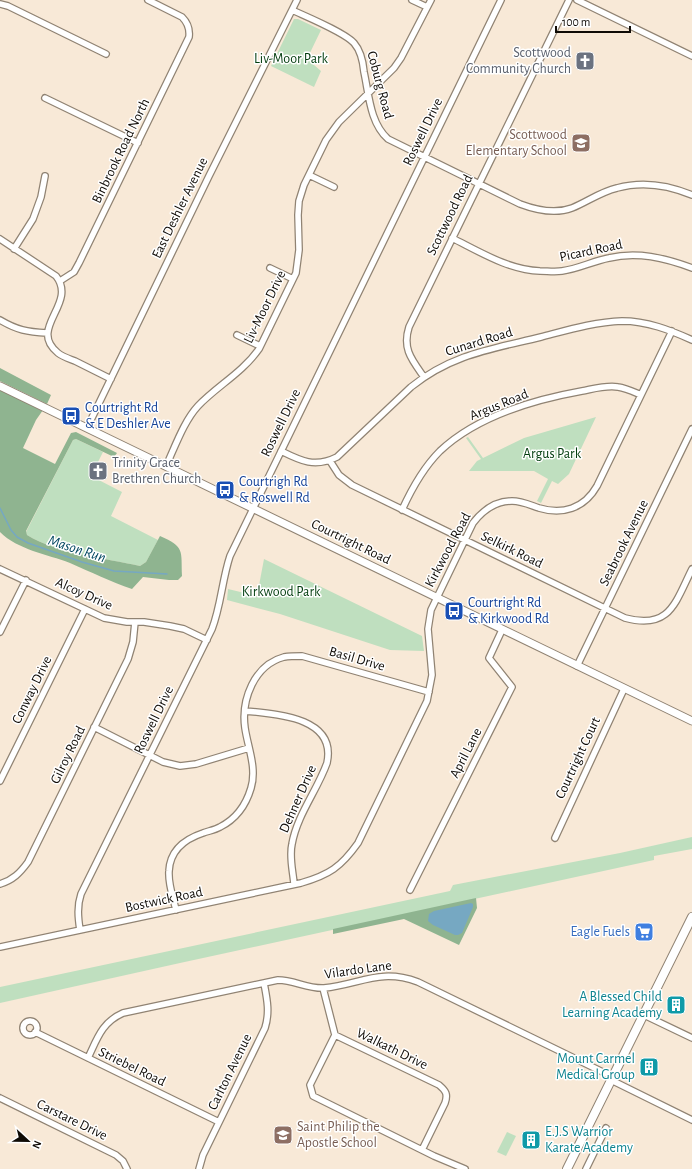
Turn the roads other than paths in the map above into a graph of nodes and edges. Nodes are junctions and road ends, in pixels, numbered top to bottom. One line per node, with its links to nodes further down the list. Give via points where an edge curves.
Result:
1 (148, 0): 15 (street, Binbrook Road North, via 178,14 187,24 189,32 187,42)
2 (297, 0): 10 (street, East Deshler Avenue)
3 (412, 0): 9 (street)
4 (431, 0): 9 (street, Liv-Moor Drive)
5 (501, 0): 16 (street, Roswell Drive)
6 (569, 0): 19 (street, Scottwood Road)
7 (576, 0): 12 (street)
8 (0, 4): 11 (street)
9 (427, 7): 13 (street, Liv-Moor Drive, via 402,58)
10 (292, 10): 13 (street, Coburg Road, via 353,42 361,55); 36 (street, East Deshler Avenue)
11 (106, 54)
12 (692, 56)
13 (369, 93): 16 (street, Coburg Road, via 374,120 384,135 394,143); 17 (street, Liv-Moor Drive, via 332,130)
14 (45, 98): 15 (street)
15 (138, 143): 28 (street, Binbrook Road North, via 79,264 74,272)
16 (424, 157): 19 (street, Coburg Road); 41 (street, Roswell Drive)
17 (309, 175): 20 (street); 27 (street, Liv-Moor Drive, via 299,201 299,256)
18 (45, 176): 24 (street, via 41,197 32,219)
19 (479, 184): 21 (street, Coburg Road, via 528,207 559,211 570,209 616,188 638,184 680,190); 22 (street, Scottwood Road)
20 (334, 187)
21 (692, 195)
22 (452, 238): 26 (street, Picard Road, via 517,268 539,271 561,271 609,257 633,255 652,256); 35 (street, Scottwood Road, via 407,333 407,350)
23 (0, 240): 24 (street)
24 (14, 249): 28 (street)
25 (270, 268): 27 (street)
26 (692, 268)
27 (293, 279): 34 (street, Liv-Moor Drive)
28 (60, 281): 31 (street, via 62,296)
29 (0, 320): 31 (street, via 21,330)
30 (672, 331): 33 (street, Cunard Road); 35 (street, Cunard Road, via 648,323 623,321 594,324 472,354); 38 (street, Kirkwood Road)
31 (47, 333): 36 (street, via 50,345 59,354)
32 (237, 335): 34 (street)
33 (692, 340)
34 (260, 346): 43 (street, Liv-Moor Drive, via 241,370 196,408 188,419)
35 (424, 377): 42 (street, Cunard Road, via 344,452)
36 (111, 379): 39 (street, East Deshler Avenue)
37 (0, 386): 39 (street, Courtright Road)
38 (641, 395): 45 (street, Argus Road, via 618,386 601,387 554,397 483,422 461,434 440,451 416,481); 46 (street, Kirkwood Road, via 597,486 586,500 571,509 559,511 548,511 524,502 501,502 490,506 481,514 473,523)
39 (87, 428): 43 (street, Courtright Road)
40 (692, 429): 52 (street, Seabrook Avenue)
41 (280, 451): 42 (street, Cunard Road, via 307,462); 44 (street, Roswell Drive)
42 (330, 460): 45 (street, Selkirk Road, via 346,481)
43 (166, 466): 44 (street, Courtright Road)
44 (252, 509): 50 (street, Courtright Road); 56 (street, Roswell Drive, via 224,573 218,615)
45 (402, 510): 46 (street, Selkirk Road)
46 (465, 540): 50 (street, Kirkwood Road); 52 (street, Selkirk Road)
47 (0, 569): 49 (street, Alcoy Drive)
48 (692, 569): 52 (street, Selkirk Road, via 672,608 664,616 638,622)
49 (26, 580): 51 (street, Alcoy Drive); 55 (street)
50 (437, 598): 54 (street, Courtright Road); 59 (street, Kirkwood Road, via 431,610 428,629 432,669)
51 (85, 609): 53 (street, Alcoy Drive, via 104,618); 65 (street, Conway Drive)
52 (605, 609): 57 (street, Seabrook Avenue)
53 (135, 622): 56 (street, Alcoy Drive, via 170,626); 62 (street, Gilroy Road, via 131,651)
54 (502, 630): 57 (street, Courtright Road); 70 (street, April Lane, via 489,658 512,688)
55 (0, 632)
56 (207, 640): 64 (street, Roswell Drive)
57 (577, 666): 58 (street, Courtright Road)
58 (624, 689): 61 (street, Courtright Road); 66 (street, Courtright Court)
59 (429, 692): 60 (street, Basil Drive, via 310,658 293,656 278,660 260,672 250,690); 67 (street, Kirkwood Road, via 423,710 358,843 342,864)
60 (245, 711): 63 (street); 69 (street, Dehner Drive, via 302,721 317,730 327,745 327,763 291,844)
61 (692, 721)
62 (94, 727): 64 (street); 68 (street, Gilroy Road, via 28,862 14,878)
63 (249, 748): 64 (street, via 188,766 172,765); 71 (street, via 253,782 248,798 239,812 219,828 189,838 173,855 169,878)
64 (150, 755): 73 (street, Roswell Drive, via 81,894 78,908)
65 (0, 780)
66 (555, 838)
67 (331, 871): 69 (street, Bostwick Road, via 316,879)
68 (0, 884)
69 (294, 884): 71 (street, Bostwick Road)
70 (410, 890)
71 (176, 910): 73 (street, Bostwick Road)
72 (692, 916): 77 (main road)
73 (80, 930): 74 (street, Bostwick Road)
74 (0, 947)
75 (264, 983): 76 (street, Vilardo Lane, via 288,980); 81 (street, Vilardo Lane, via 123,1013 105,1024); 85 (street, Carlton Avenue, via 268,1007 265,1028)
76 (323, 988): 79 (street); 82 (street, Vilardo Lane, via 376,976 408,978)
77 (644, 1014): 80 (street); 82 (main road)
78 (35, 1032): 81 (street, Striebel Road)
79 (335, 1035): 87 (street, Walkath Drive, via 439,1085 444,1090 447,1096 445,1104); 87 (street, via 310,1085 313,1096)
80 (692, 1038)
81 (88, 1058): 85 (street, Striebel Road)
82 (612, 1079): 84 (street, Vilardo Lane); 91 (main road)
83 (0, 1098): 88 (street, Carstare Drive, via 116,1155 124,1161)
84 (692, 1120)
85 (219, 1122): 89 (street, Carlton Avenue)
86 (606, 1128): 92 (street)
87 (422, 1150): 90 (street)
88 (127, 1169)
89 (199, 1169)
90 (466, 1169)
91 (567, 1169)
92 (586, 1169)

